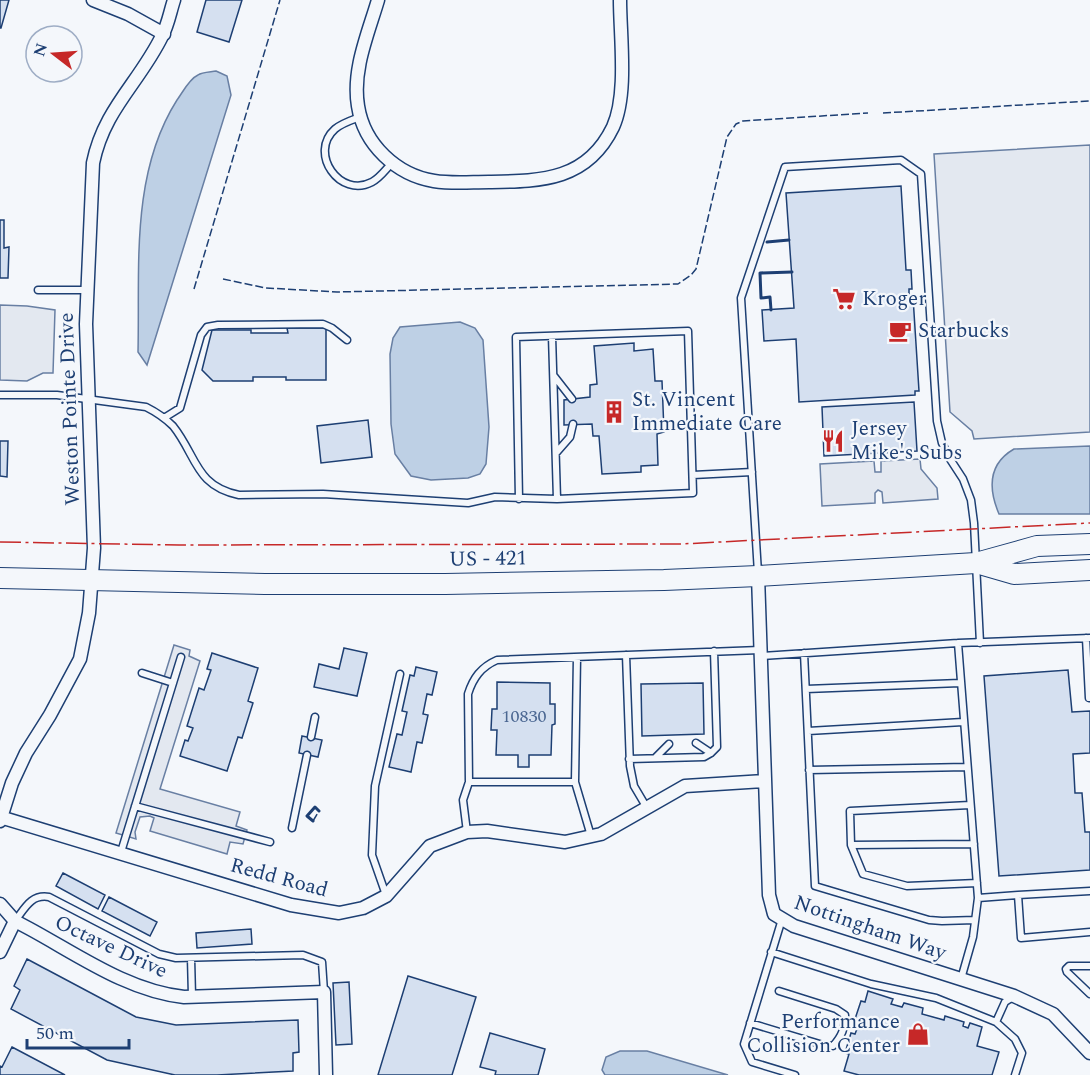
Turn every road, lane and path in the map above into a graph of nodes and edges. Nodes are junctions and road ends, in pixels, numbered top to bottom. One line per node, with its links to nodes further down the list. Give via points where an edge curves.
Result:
1 (93, 0): 5 (street)
2 (174, 0): 5 (street, Weston Pointe Drive)
3 (378, 0): 6 (street, via 358,69)
4 (620, 0): 7 (street, via 618,115 602,145 583,164 538,181 453,183 420,178)
5 (164, 34): 8 (street, Weston Pointe Drive, via 107,120 96,148)
6 (359, 112): 7 (street, via 369,138); 7 (lane, via 328,137 325,156 331,172 344,183 363,185)
7 (392, 163)
8 (86, 290): 9 (lane); 15 (street, Weston Pointe Drive)
9 (38, 291)
10 (552, 336): 12 (lane); 20 (lane, via 688,331); 21 (lane, via 516,337)
11 (347, 340): 16 (lane, via 323,324 207,327 201,335 180,408)
12 (553, 375): 14 (lane); 18 (lane)
13 (0, 395): 15 (lane, via 57,395)
14 (572, 399)
15 (88, 400): 16 (lane, via 138,405); 28 (street, Weston Pointe Drive)
16 (164, 418): 21 (lane, via 201,474 228,493 323,494 468,504 495,497)
17 (573, 424): 18 (lane, via 570,437)
18 (556, 453): 22 (lane)
19 (752, 472): 20 (lane); 24 (lane, via 741,298 784,167 902,160 921,174 937,421 942,442 971,500); 26 (lane)
20 (693, 475): 22 (lane, via 693,493)
21 (519, 499): 22 (lane)
22 (557, 499)
23 (1090, 544): 24 (main road, US - 421, via 1037,546)
24 (976, 562): 25 (main road, US - 421, via 1014,574); 26 (main road, US - 421); 31 (lane)
25 (1090, 570)
26 (758, 576): 28 (main road, US - 421, via 444,584); 33 (street, Nottingham Way)
27 (0, 578): 28 (main road, US - 421)
28 (92, 580): 62 (street, Weston Pointe Drive, via 80,659 26,753)
29 (1088, 638): 31 (lane); 43 (lane)
30 (958, 643): 31 (lane); 34 (lane); 41 (lane)
31 (980, 643)
32 (714, 651): 33 (lane); 35 (lane); 50 (lane, via 717,747)
33 (761, 653): 34 (lane); 56 (street, Nottingham Way)
34 (804, 653): 42 (lane)
35 (626, 655): 37 (lane); 53 (lane)
36 (181, 657): 40 (lane)
37 (577, 657): 57 (lane, via 497,660 479,672 468,694); 58 (lane)
38 (142, 673): 40 (lane)
39 (400, 674): 73 (lane, via 375,786 373,813 372,855)
40 (173, 683): 60 (lane)
41 (960, 683): 42 (lane); 45 (lane)
42 (806, 689): 46 (lane)
43 (1089, 698)
44 (315, 717): 47 (lane)
45 (963, 722): 46 (lane); 54 (lane)
46 (808, 731): 55 (lane)
47 (311, 737)
48 (696, 743): 50 (lane)
49 (669, 744): 52 (lane)
50 (711, 753): 52 (lane, via 704,757)
51 (307, 754): 63 (lane)
52 (656, 758): 53 (lane)
53 (629, 759): 61 (lane, via 634,786)
54 (967, 767): 55 (lane); 59 (lane)
55 (809, 770): 77 (lane, via 815,886 929,920)
56 (765, 781): 61 (street, Redd Road, via 685,786); 76 (street, Nottingham Way, via 769,895 774,914)
57 (469, 782): 58 (lane); 64 (lane, via 463,800)
58 (575, 782): 65 (lane)
59 (970, 805): 67 (lane); 68 (lane, via 850,811)
60 (135, 806): 66 (lane); 69 (lane)
61 (647, 808): 65 (street, Redd Road)
62 (0, 819): 69 (street, Redd Road)
63 (292, 828)
64 (466, 832): 65 (street, Redd Road, via 487,831 565,842); 73 (street, Redd Road, via 430,846)
65 (591, 836)
66 (270, 842)
67 (974, 844): 68 (lane); 70 (lane)
68 (851, 845): 70 (lane, via 863,874 907,886)
69 (121, 852): 73 (street, Redd Road, via 311,909 339,913 363,908)
70 (977, 883): 74 (lane)
71 (1090, 891): 72 (lane)
72 (1018, 895): 74 (lane); 79 (lane, via 1021,938)
73 (386, 896)
74 (978, 898): 77 (lane)
75 (0, 904): 78 (street, Octave Drive)
76 (782, 919): 81 (lane); 84 (street, Nottingham Way)
77 (975, 920): 84 (lane)
78 (15, 921): 80 (street); 82 (lane, via 31,899 49,897 159,954); 88 (street, Octave Drive, via 137,985 167,995)
79 (1090, 932)
80 (0, 952)
81 (771, 952): 90 (lane, via 871,984 936,998); 91 (lane)
82 (191, 958): 86 (lane, via 303,955 321,962); 88 (lane)
83 (1090, 966): 87 (lane, via 1066,969)
84 (961, 979): 89 (street, Nottingham Way)
85 (779, 991): 91 (lane, via 845,1015 840,1038 833,1046 823,1045)
86 (324, 992): 88 (street, Octave Drive); 93 (street)
87 (1090, 994)
88 (192, 996)
89 (1014, 996): 90 (lane, via 1005,1002); 92 (street, Nottingham Way, via 1053,1014)
90 (996, 1022): 95 (lane, via 1016,1039 1022,1053)
91 (750, 1023): 94 (lane, via 744,1044 752,1062)
92 (1090, 1053)
93 (326, 1075)
94 (795, 1075)
95 (1015, 1075)

